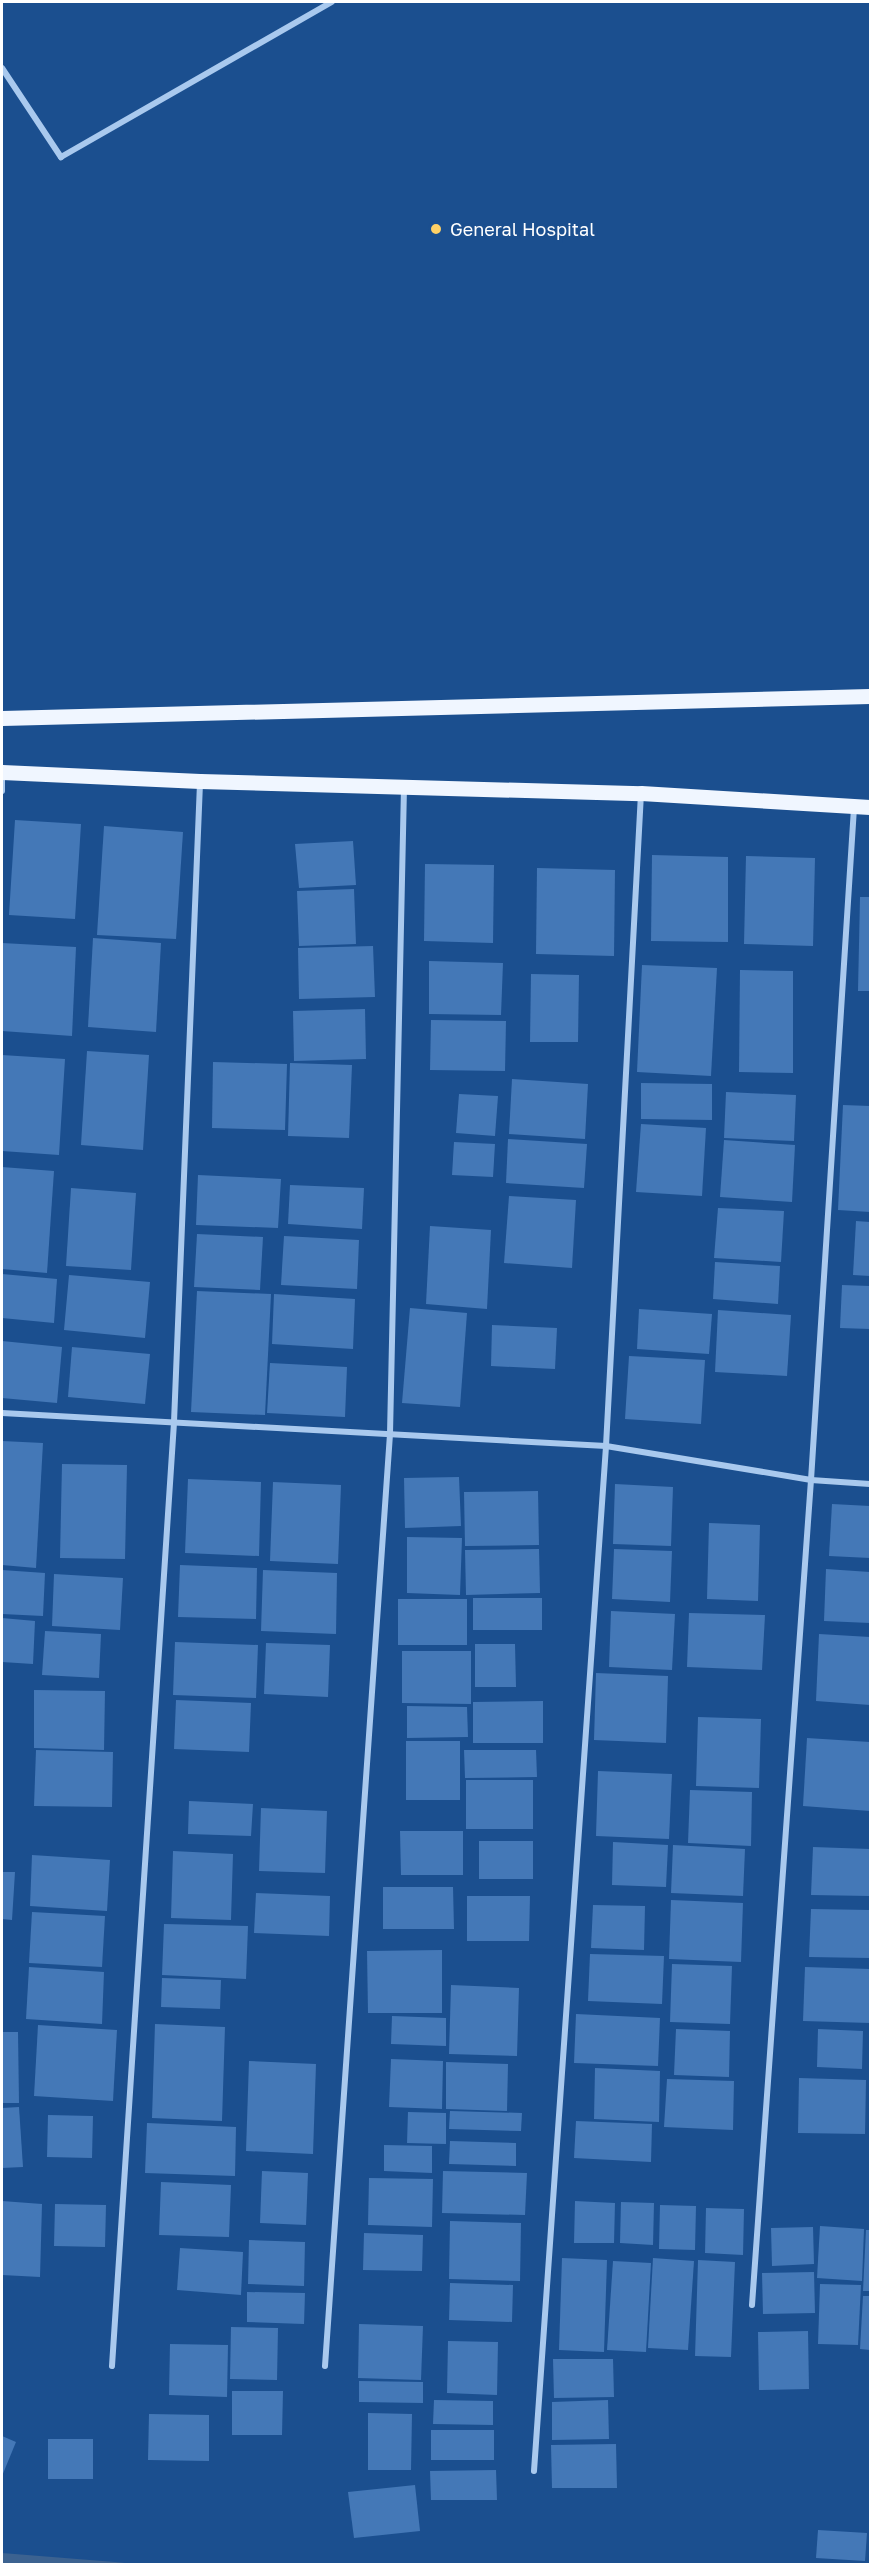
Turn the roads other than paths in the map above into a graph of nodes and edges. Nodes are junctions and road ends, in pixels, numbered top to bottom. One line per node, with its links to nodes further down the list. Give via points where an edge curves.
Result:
1 (332, 2): 2 (street, via 61,157)
2 (2, 68)
3 (870, 696): 4 (main road)
4 (2, 718)
5 (2, 772): 6 (main road); 8 (street)
6 (200, 781): 7 (main road); 13 (street)
7 (404, 788): 9 (main road); 14 (street)
8 (2, 790)
9 (641, 793): 10 (main road); 15 (street)
10 (854, 807): 11 (main road); 16 (street)
11 (870, 807)
12 (2, 1413): 13 (street)
13 (174, 1422): 14 (street); 19 (street)
14 (390, 1434): 15 (street); 20 (street)
15 (606, 1446): 16 (street); 21 (street)
16 (812, 1480): 17 (street); 18 (street)
17 (870, 1484)
18 (752, 2305)
19 (112, 2366)
20 (325, 2366)
21 (534, 2471)

